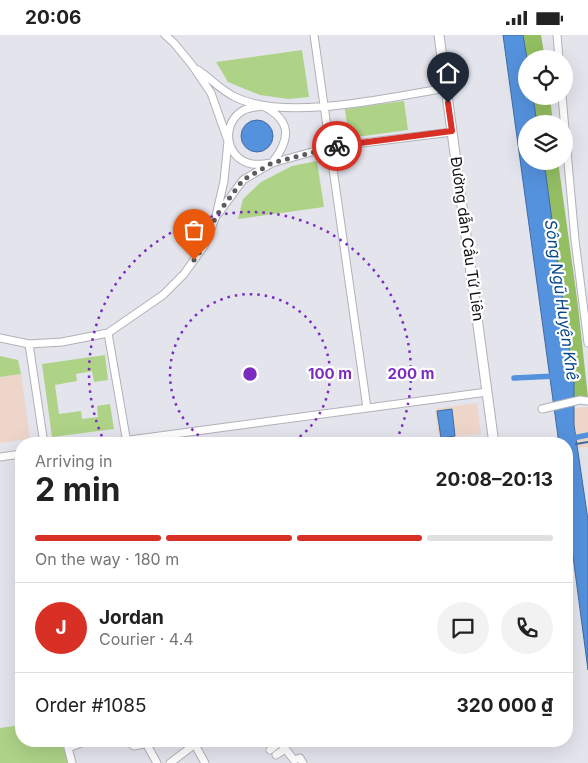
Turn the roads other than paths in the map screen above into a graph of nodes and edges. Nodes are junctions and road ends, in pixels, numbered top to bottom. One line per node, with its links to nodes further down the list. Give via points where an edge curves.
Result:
1 (165, 35): 6 (street)
2 (314, 35): 10 (street)
3 (439, 35): 7 (main road, Đường dẫn Cầu Tứ Liên)
4 (557, 35): 5 (street)
5 (558, 50)
6 (192, 65): 9 (street, via 234,97); 12 (street, via 211,93)
7 (446, 88): 10 (street); 11 (main road, Đường dẫn Cầu Tứ Liên)
8 (563, 105): 18 (street)
9 (263, 107): 10 (street); 12 (street, via 245,109 238,114 232,121); 14 (street, via 278,116 286,132 282,149)
10 (324, 107): 13 (street)
11 (452, 131): 13 (street); 20 (main road, Đường dẫn Cầu Tứ Liên)
12 (228, 141): 14 (street, via 243,161); 15 (street)
13 (330, 147): 14 (street); 22 (street)
14 (272, 163): 15 (street, via 243,180)
15 (216, 216): 16 (street, via 204,246 184,274 164,295)
16 (108, 333): 19 (street); 25 (street)
17 (0, 338): 19 (street)
18 (588, 343)
19 (29, 345): 24 (street)
20 (487, 392): 22 (street); 27 (main road, Đường dẫn Cầu Tứ Liên)
21 (584, 400): 23 (street)
22 (367, 408): 26 (street)
23 (542, 409)
24 (43, 437)
25 (126, 437)
26 (162, 437)
27 (493, 437)
28 (15, 455): 29 (street)
29 (0, 457)
30 (70, 747): 39 (street)
31 (148, 747): 40 (street)
32 (192, 747): 41 (street)
33 (199, 747): 42 (street)
34 (276, 747): 37 (street)
35 (280, 747): 38 (street)
36 (283, 747): 43 (street, via 294,760 300,759)
37 (270, 750)
38 (276, 755)
39 (72, 763)
40 (157, 763)
41 (170, 763)
42 (205, 763)
43 (303, 763)

